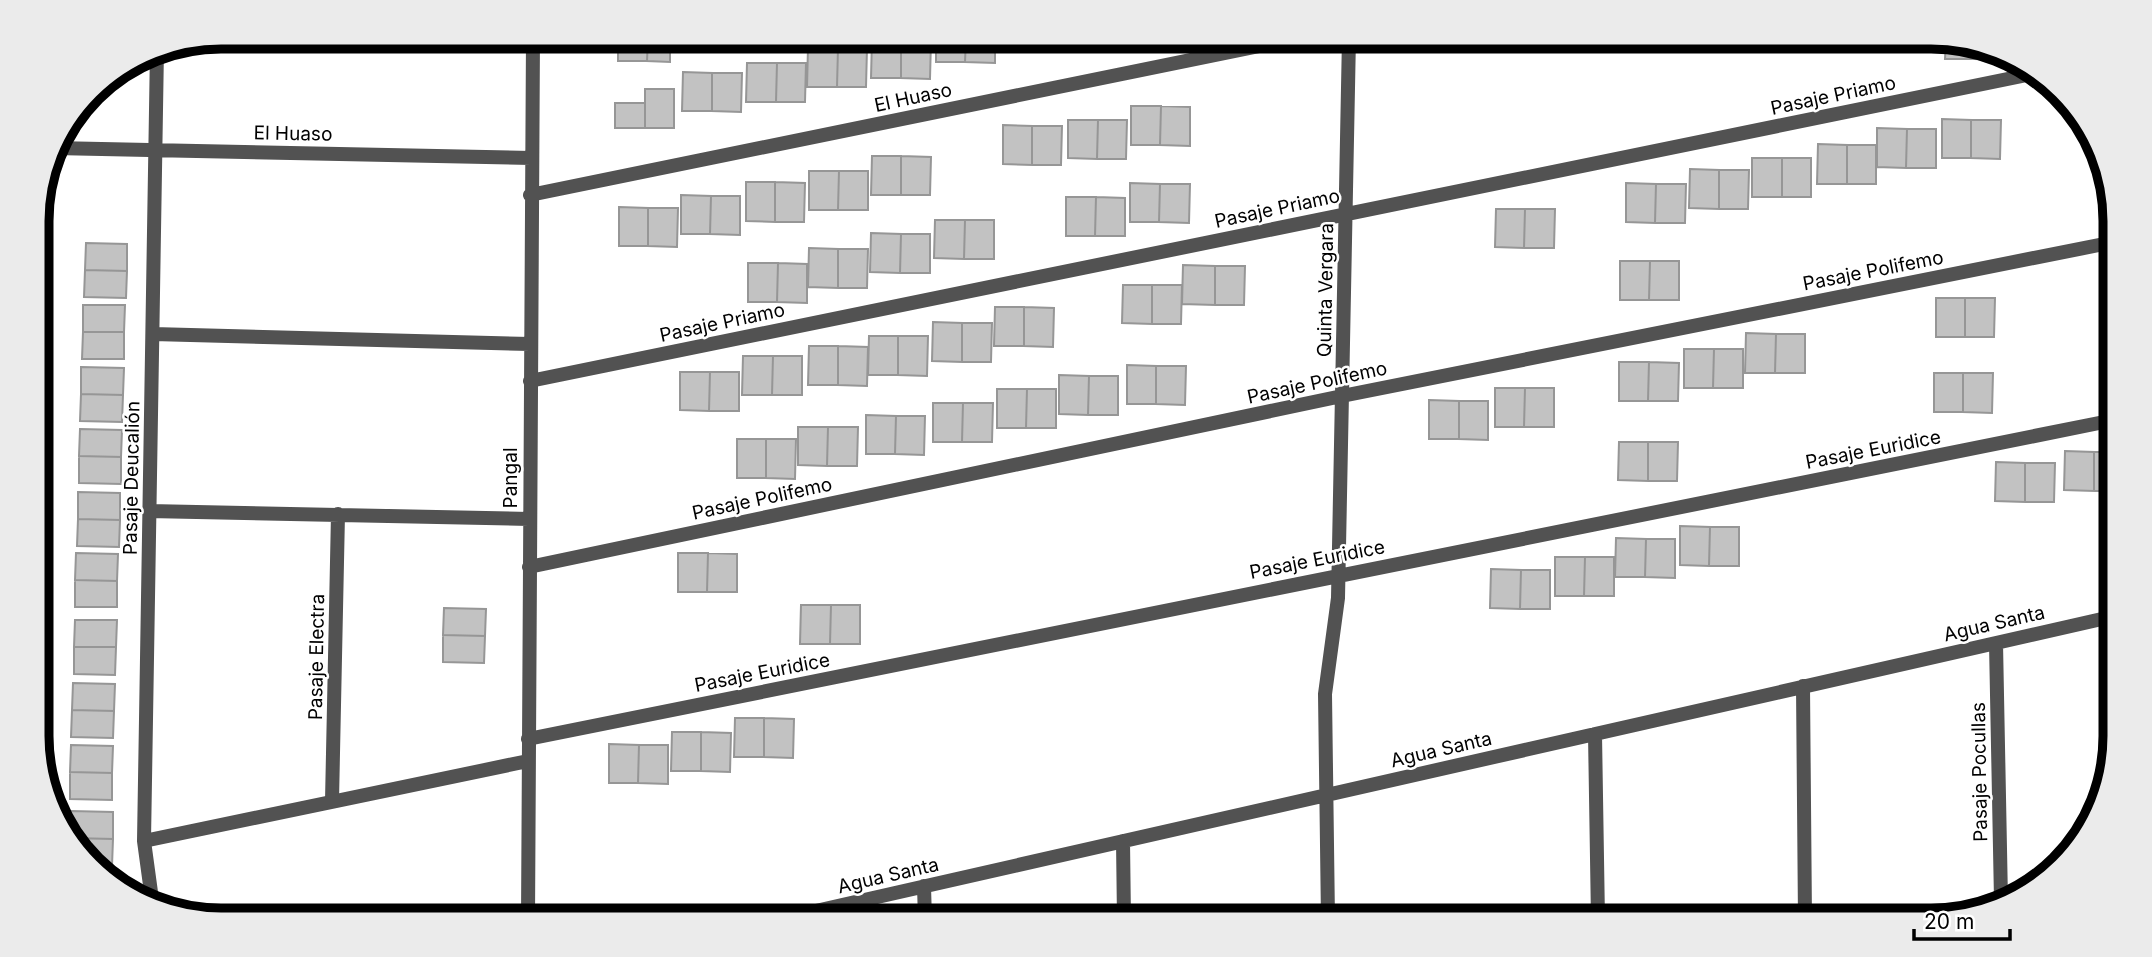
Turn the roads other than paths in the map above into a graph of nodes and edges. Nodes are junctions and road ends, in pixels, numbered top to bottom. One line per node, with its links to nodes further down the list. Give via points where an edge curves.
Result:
1 (533, 49): 8 (street, Pangal)
2 (1244, 49): 9 (street, El Huaso)
3 (1349, 49): 10 (street, Quinta Vergara)
4 (157, 61): 7 (street, Pasaje Deucalión)
5 (2023, 76): 10 (street, Pasaje Priamo)
6 (65, 148): 7 (street, El Huaso)
7 (156, 149): 8 (street, El Huaso); 12 (street, Pasaje Deucalión)
8 (531, 158): 9 (street, Pangal)
9 (530, 195): 13 (street, Pangal)
10 (1346, 214): 14 (street, Pasaje Priamo); 15 (street, Quinta Vergara)
11 (2103, 244): 15 (street, Pasaje Polifemo)
12 (153, 334): 13 (street); 17 (street, Pasaje Deucalión)
13 (530, 344): 14 (street, Pangal)
14 (530, 381): 19 (street, Pangal)
15 (1342, 396): 20 (street, Pasaje Polifemo); 21 (street, Quinta Vergara)
16 (2103, 422): 21 (street, Pasaje Euridice)
17 (149, 511): 18 (street); 30 (street, Pasaje Deucalión)
18 (338, 514): 19 (street); 29 (street, Pasaje Electra)
19 (529, 519): 20 (street, Pangal)
20 (529, 567): 26 (street, Pangal)
21 (1339, 575): 26 (street, Pasaje Euridice); 28 (street, Quinta Vergara, via 1325,695)
22 (2103, 618): 23 (street, Agua Santa)
23 (1996, 643): 24 (street, Agua Santa); 34 (street, Pasaje Pocullas)
24 (1803, 687): 25 (street, Agua Santa); 41 (street)
25 (1595, 734): 28 (street, Agua Santa); 40 (street)
26 (528, 739): 27 (street, Pangal)
27 (528, 761): 29 (street); 35 (street, Pangal)
28 (1327, 794): 31 (street, Agua Santa); 39 (street, Quinta Vergara)
29 (332, 801): 30 (street)
30 (144, 841): 33 (street, Pasaje Deucalión)
31 (1123, 841): 32 (street, Agua Santa); 38 (street)
32 (924, 886): 36 (street, Agua Santa); 37 (street)
33 (151, 893)
34 (2001, 893)
35 (528, 908)
36 (828, 908)
37 (925, 908)
38 (1124, 908)
39 (1328, 908)
40 (1598, 908)
41 (1805, 908)

